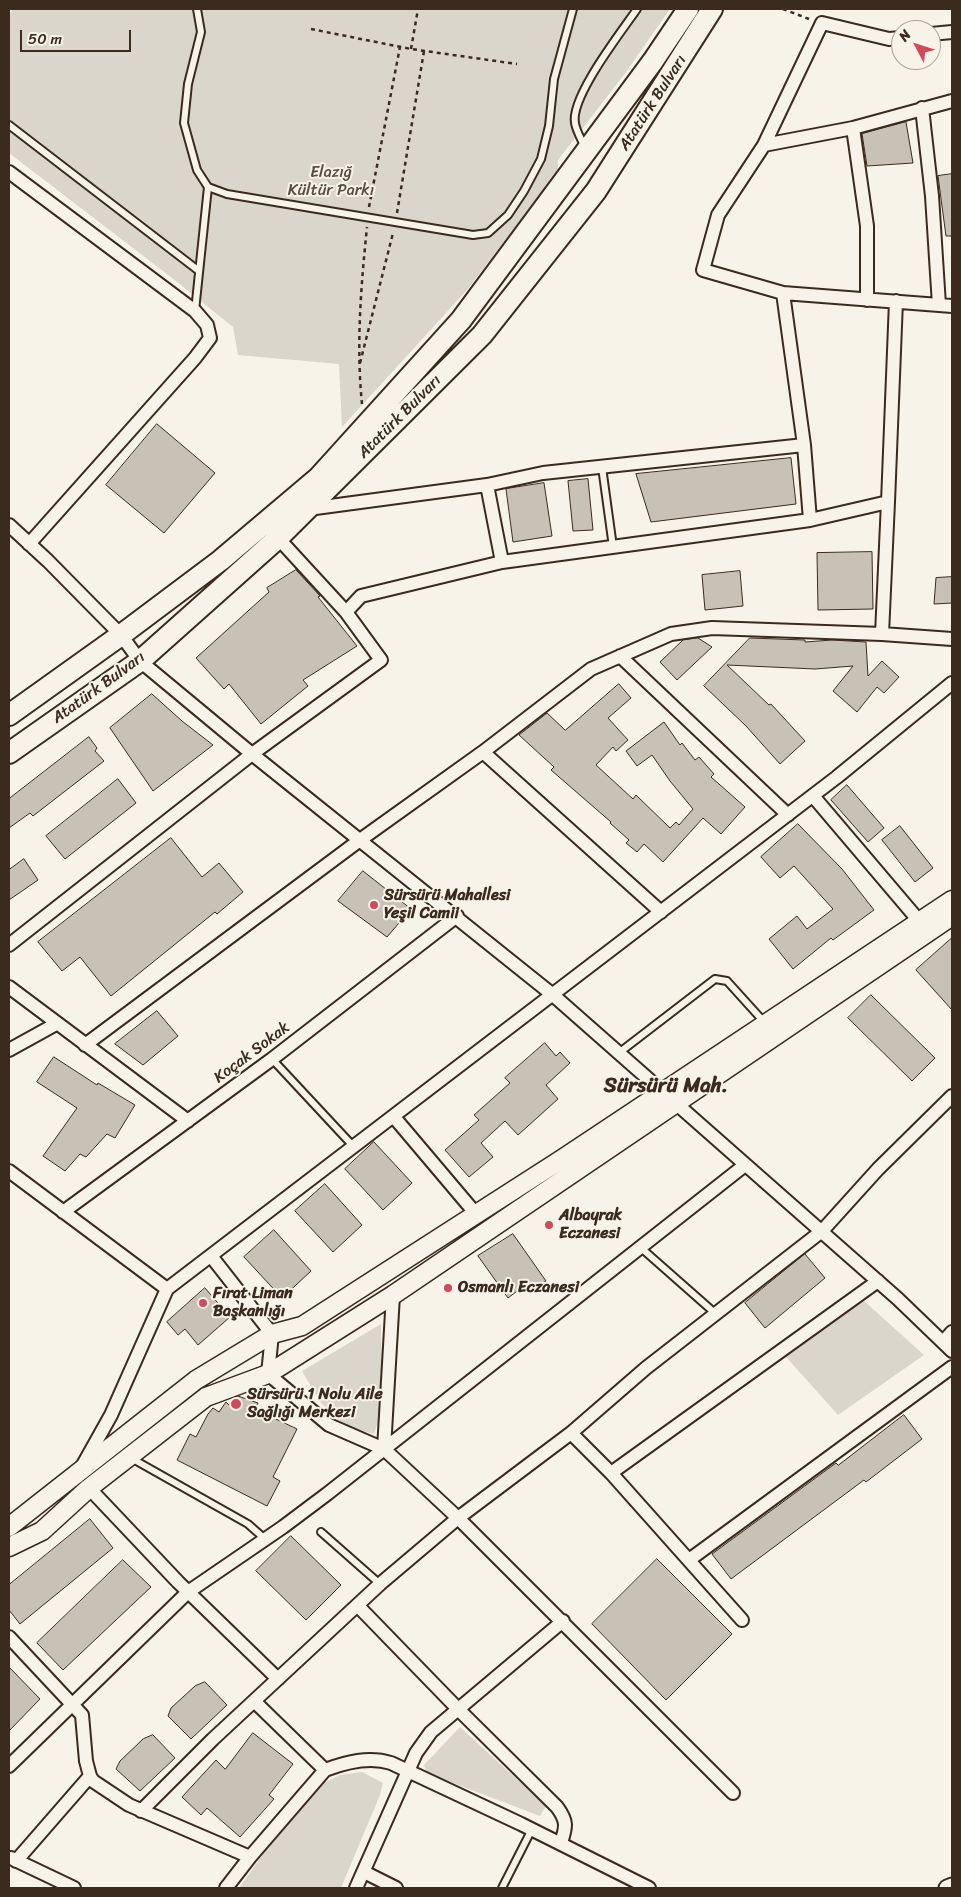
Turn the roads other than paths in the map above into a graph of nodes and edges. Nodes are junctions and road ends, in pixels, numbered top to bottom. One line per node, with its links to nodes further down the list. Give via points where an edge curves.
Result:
1 (197, 9): 14 (lane, via 201,32 188,84 184,123 197,170)
2 (573, 9): 14 (lane, via 554,79 549,126 541,158 508,215 488,233 473,235 227,194)
3 (637, 9): 12 (lane, via 584,89 577,107 575,123)
4 (688, 9): 12 (main road, Atatürk Bulvarı)
5 (712, 9): 26 (main road, Atatürk Bulvarı, via 596,191 482,335)
6 (891, 39): 11 (street, via 822,23)
7 (952, 102): 8 (street)
8 (922, 108): 10 (street); 19 (street)
9 (9, 125): 15 (lane)
10 (853, 128): 11 (street); 17 (street, via 867,226)
11 (764, 145): 16 (street, via 718,215 703,270)
12 (586, 151): 35 (main road, Atatürk Bulvarı, via 461,320 318,478 221,560)
13 (9, 172): 21 (street)
14 (208, 187): 15 (lane)
15 (199, 271): 21 (lane)
16 (783, 292): 17 (street); 22 (street)
17 (867, 300): 18 (street)
18 (896, 301): 19 (street); 25 (street)
19 (939, 305): 20 (street)
20 (952, 306)
21 (196, 311): 30 (street, via 207,325 210,338)
22 (804, 445): 23 (street); 27 (street)
23 (602, 467): 24 (street, via 543,473); 31 (lane)
24 (486, 485): 26 (street); 32 (street)
25 (888, 502): 27 (street); 34 (street)
26 (308, 509): 29 (main road, Atatürk Bulvarı)
27 (810, 520): 31 (street)
28 (9, 526): 30 (street)
29 (278, 538): 33 (street); 38 (main road, Atatürk Bulvarı)
30 (29, 544): 35 (street)
31 (613, 547): 32 (street)
32 (502, 562): 33 (street, via 361,596)
33 (346, 612): 43 (street, via 381,660)
34 (882, 634): 36 (street); 37 (street, via 712,628 671,634)
35 (121, 635): 38 (street); 40 (main road, Atatürk Bulvarı)
36 (952, 639)
37 (620, 656): 42 (street, via 591,669); 45 (street)
38 (140, 661): 41 (main road, Atatürk Bulvarı); 43 (street)
39 (952, 683): 44 (street)
40 (9, 715)
41 (9, 752)
42 (483, 752): 46 (street); 48 (street)
43 (252, 754): 46 (street); 52 (street)
44 (812, 796): 45 (street); 51 (street)
45 (788, 815): 48 (street)
46 (360, 840): 49 (street); 57 (street)
47 (952, 900): 51 (main road)
48 (661, 912): 54 (street)
49 (457, 916): 54 (street); 60 (street, Koçak Sokak)
50 (952, 916): 62 (main road)
51 (920, 922): 56 (main road)
52 (9, 945)
53 (9, 987): 55 (street)
54 (554, 995): 59 (street); 63 (street)
55 (56, 1024): 57 (street); 58 (street)
56 (766, 1024): 59 (lane, via 727,981 715,979); 62 (main road)
57 (85, 1045): 64 (street)
58 (9, 1050)
59 (620, 1052): 62 (street)
60 (272, 1059): 64 (street, Koçak Sokak); 65 (lane)
61 (952, 1096): 70 (street, via 878,1169)
62 (670, 1097): 66 (street); 69 (main road); 75 (main road)
63 (394, 1117): 65 (street); 69 (street)
64 (188, 1121): 68 (street, Koçak Sokak)
65 (354, 1147): 72 (street)
66 (745, 1165): 70 (street); 71 (street)
67 (9, 1171): 68 (street)
68 (63, 1212): 74 (street)
69 (476, 1214): 78 (main road, via 302,1326)
70 (822, 1232): 73 (street); 76 (street)
71 (640, 1247): 76 (lane); 84 (street)
72 (211, 1256): 74 (street); 78 (street)
73 (878, 1281): 79 (street); 87 (street)
74 (167, 1290): 86 (street, via 111,1415)
75 (393, 1295): 82 (main road); 84 (street)
76 (716, 1314): 83 (street, via 646,1368)
77 (952, 1332): 79 (street)
78 (272, 1334): 82 (street); 86 (main road, via 196,1380)
79 (942, 1342): 80 (street)
80 (952, 1351)
81 (952, 1367): 94 (street)
82 (268, 1374): 84 (street, via 329,1425); 85 (main road, via 206,1397)
83 (571, 1433): 87 (street); 89 (street)
84 (384, 1449): 89 (street); 92 (street)
85 (130, 1457): 88 (main road); 92 (lane, via 248,1524)
86 (80, 1470): 90 (main road)
87 (611, 1473): 94 (street)
88 (89, 1488): 93 (main road, via 42,1531); 96 (street)
89 (458, 1518): 95 (street); 99 (street)
90 (9, 1527)
91 (321, 1532): 95 (lane)
92 (265, 1539): 96 (street)
93 (9, 1547)
94 (689, 1560): 98 (street)
95 (380, 1584): 97 (street)
96 (188, 1592): 101 (street); 103 (street)
97 (358, 1606): 101 (street); 104 (street)
98 (742, 1620)
99 (563, 1621): 104 (street); 109 (street)
100 (9, 1637): 103 (street)
101 (278, 1678): 102 (street)
102 (254, 1701): 106 (street); 110 (street)
103 (73, 1705): 105 (street); 108 (street, via 82,1715)
104 (458, 1709): 107 (street, via 432,1732 416,1753); 112 (street, via 558,1807 566,1825)
105 (9, 1766)
106 (325, 1770): 107 (street, via 361,1760 380,1760); 113 (street)
107 (408, 1771): 111 (street); 115 (street)
108 (90, 1776): 110 (street, via 100,1787); 114 (street)
109 (733, 1792)
110 (141, 1811): 113 (street)
111 (532, 1829): 112 (street); 121 (lane)
112 (561, 1843): 122 (street)
113 (250, 1857): 118 (street)
114 (12, 1859): 117 (street)
115 (364, 1872): 119 (street); 120 (street)
116 (952, 1886): 123 (street)
117 (74, 1888)
118 (226, 1888)
119 (356, 1888)
120 (396, 1888)
121 (502, 1888)
122 (649, 1888)
123 (947, 1888)

